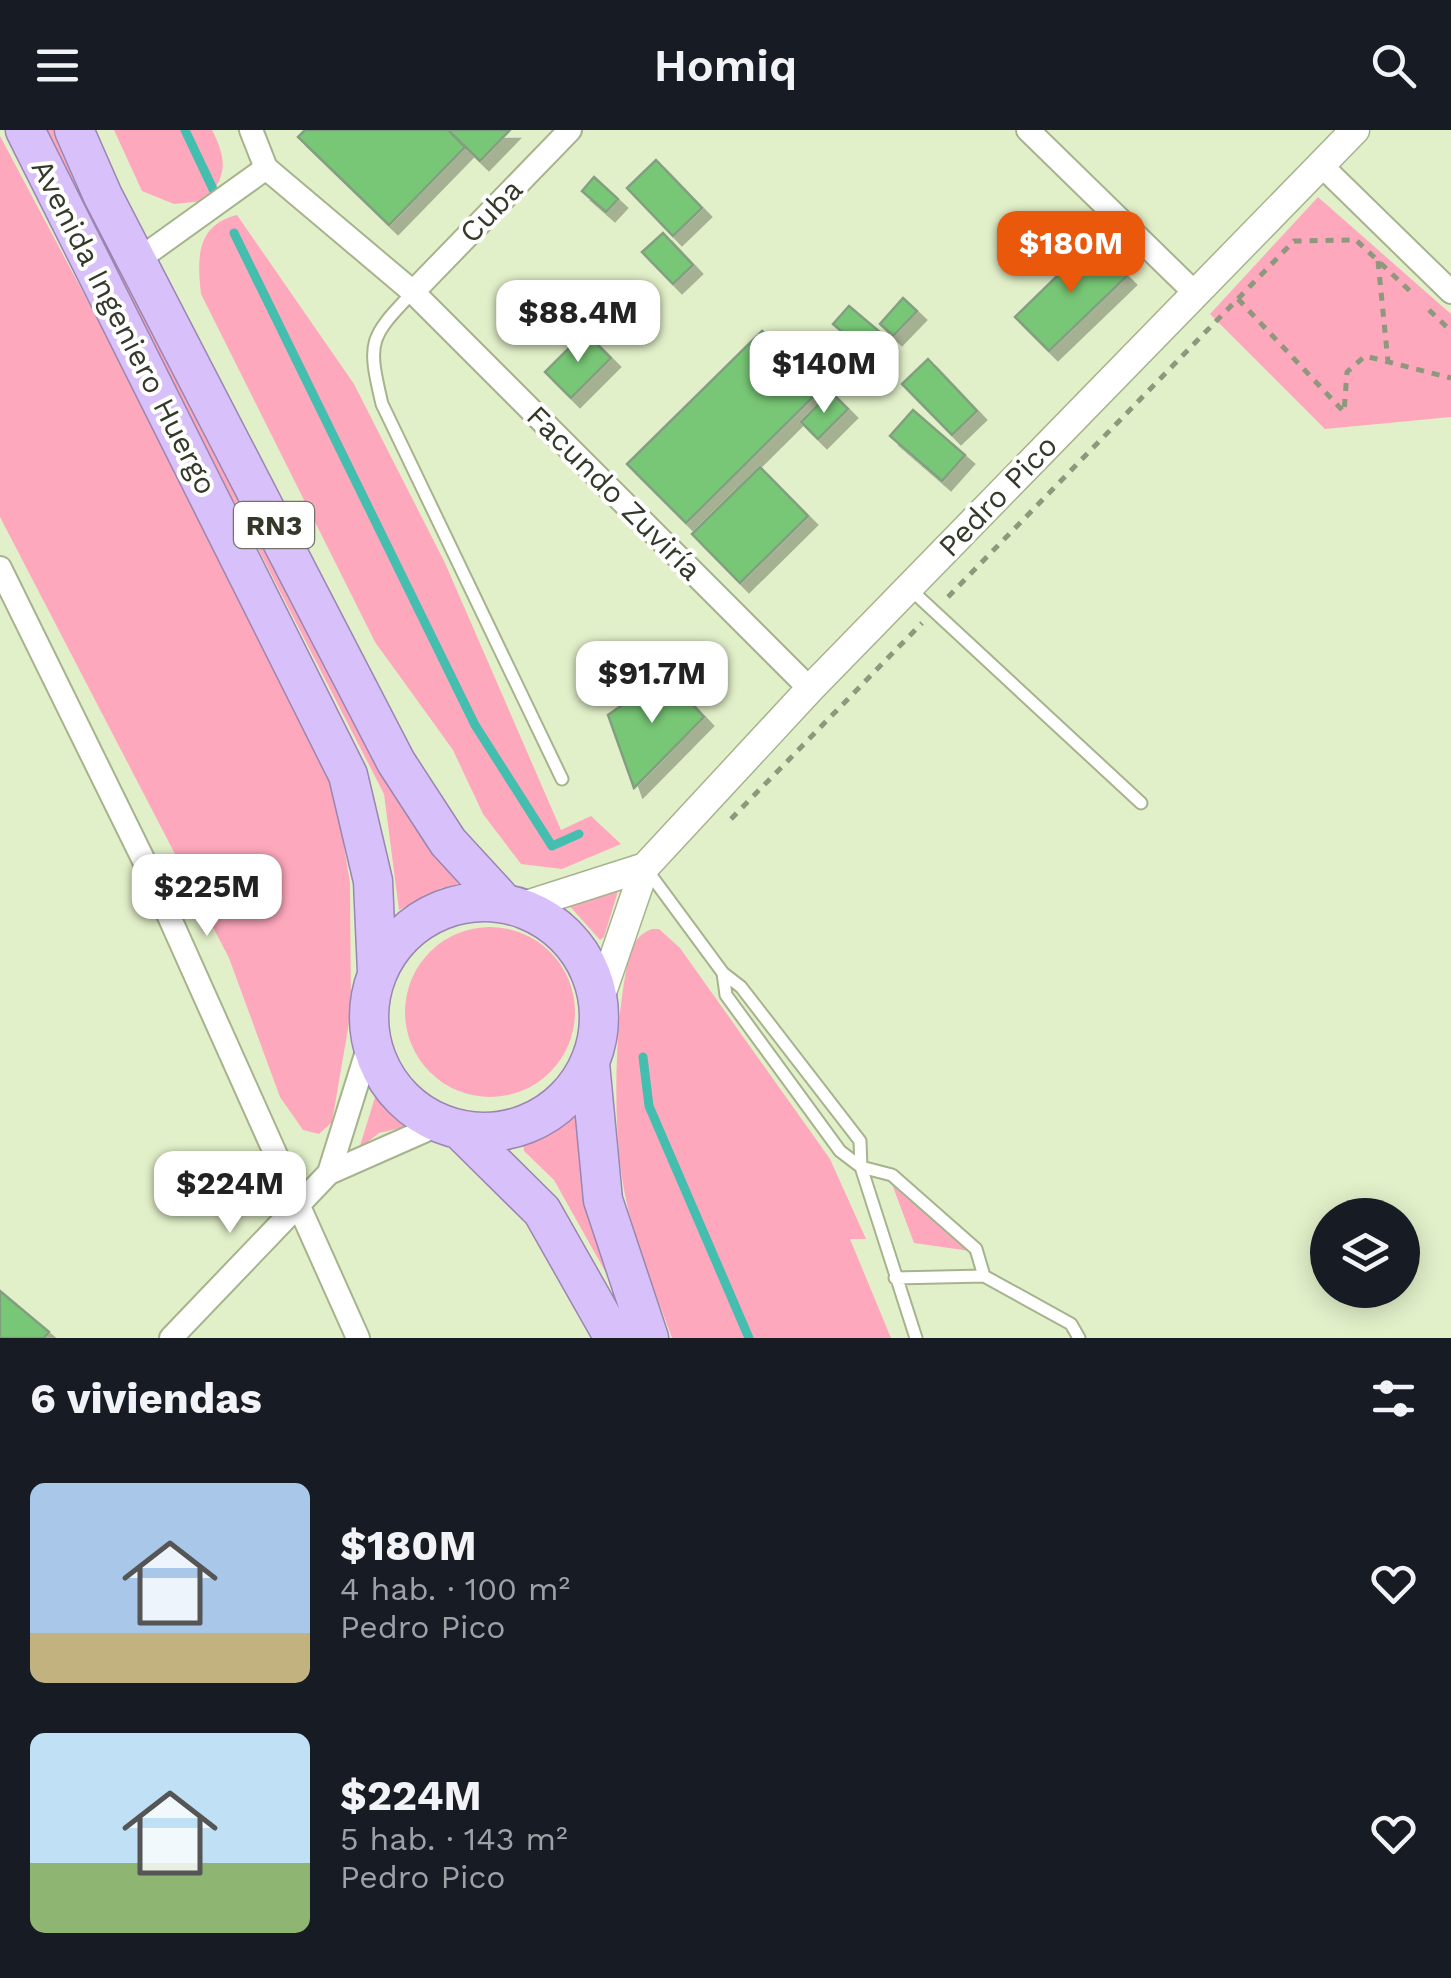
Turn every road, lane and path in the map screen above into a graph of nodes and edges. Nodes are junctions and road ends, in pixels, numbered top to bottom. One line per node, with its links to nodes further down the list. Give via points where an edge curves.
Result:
1 (25, 130): 29 (highway, Avenida Ingeniero Huergo / RN3, via 348,774 372,882)
2 (74, 130): 9 (highway, Avenida Ingeniero Huergo / RN3)
3 (251, 130): 8 (street, Facundo Zuviría)
4 (570, 130): 11 (street, Cuba)
5 (1028, 130): 13 (street)
6 (1355, 130): 7 (street, Pedro Pico)
7 (1321, 166): 12 (street); 13 (street, Pedro Pico)
8 (266, 168): 9 (street); 11 (street, Facundo Zuviría)
9 (138, 260): 28 (highway, Avenida Ingeniero Huergo / RN3, via 396,762 448,842)
10 (1378, 260): 14 (path); 15 (path, via 1356,240 1294,241); 18 (path)
11 (413, 292): 23 (street, Facundo Zuviría); 24 (lane, via 380,326 370,355 382,404)
12 (1451, 292)
13 (1195, 293): 21 (street, Pedro Pico)
14 (1414, 296)
15 (1238, 299): 18 (path, via 1344,412 1347,372 1365,356); 22 (path)
16 (1426, 307): 17 (path)
17 (1451, 330)
18 (1388, 362): 19 (path)
19 (1451, 378)
20 (0, 568): 37 (street, via 146,865)
21 (909, 588): 22 (lane); 23 (street, Pedro Pico)
22 (933, 612): 25 (lane); 26 (path)
23 (810, 690): 27 (street, Pedro Pico)
24 (562, 779)
25 (1141, 803)
26 (726, 825)
27 (644, 867): 28 (street, Pedro Pico); 30 (lane); 31 (street, Pedro Pico)
28 (512, 904): 29 (highway, Avenida Ingeniero Huergo / RN3, via 454,905 422,919 395,942); 31 (highway, Avenida Ingeniero Huergo / RN3, via 549,921 573,943)
29 (376, 972): 32 (highway, Avenida Ingeniero Huergo / RN3)
30 (723, 973): 35 (lane, via 726,996 840,1151); 35 (lane, via 741,987 860,1141)
31 (599, 1001): 33 (highway, Avenida Ingeniero Huergo / RN3)
32 (370, 1042): 34 (highway, Avenida Ingeniero Huergo / RN3, via 384,1076 408,1104); 36 (street)
33 (590, 1063): 34 (highway, Avenida Ingeniero Huergo / RN3, via 569,1096 537,1120 499,1132); 43 (highway, Avenida Ingeniero Huergo / RN3, via 603,1200)
34 (450, 1127): 36 (street); 42 (highway, Avenida Ingeniero Huergo / RN3, via 542,1212)
35 (861, 1167): 38 (lane, via 892,1175 976,1249); 39 (lane)
36 (329, 1173): 37 (street)
37 (296, 1205): 40 (street); 41 (street)
38 (984, 1276): 39 (lane); 45 (lane, via 1071,1324)
39 (895, 1278): 44 (lane)
40 (171, 1338)
41 (358, 1338)
42 (614, 1338)
43 (650, 1338)
44 (916, 1338)
45 (1079, 1338)

